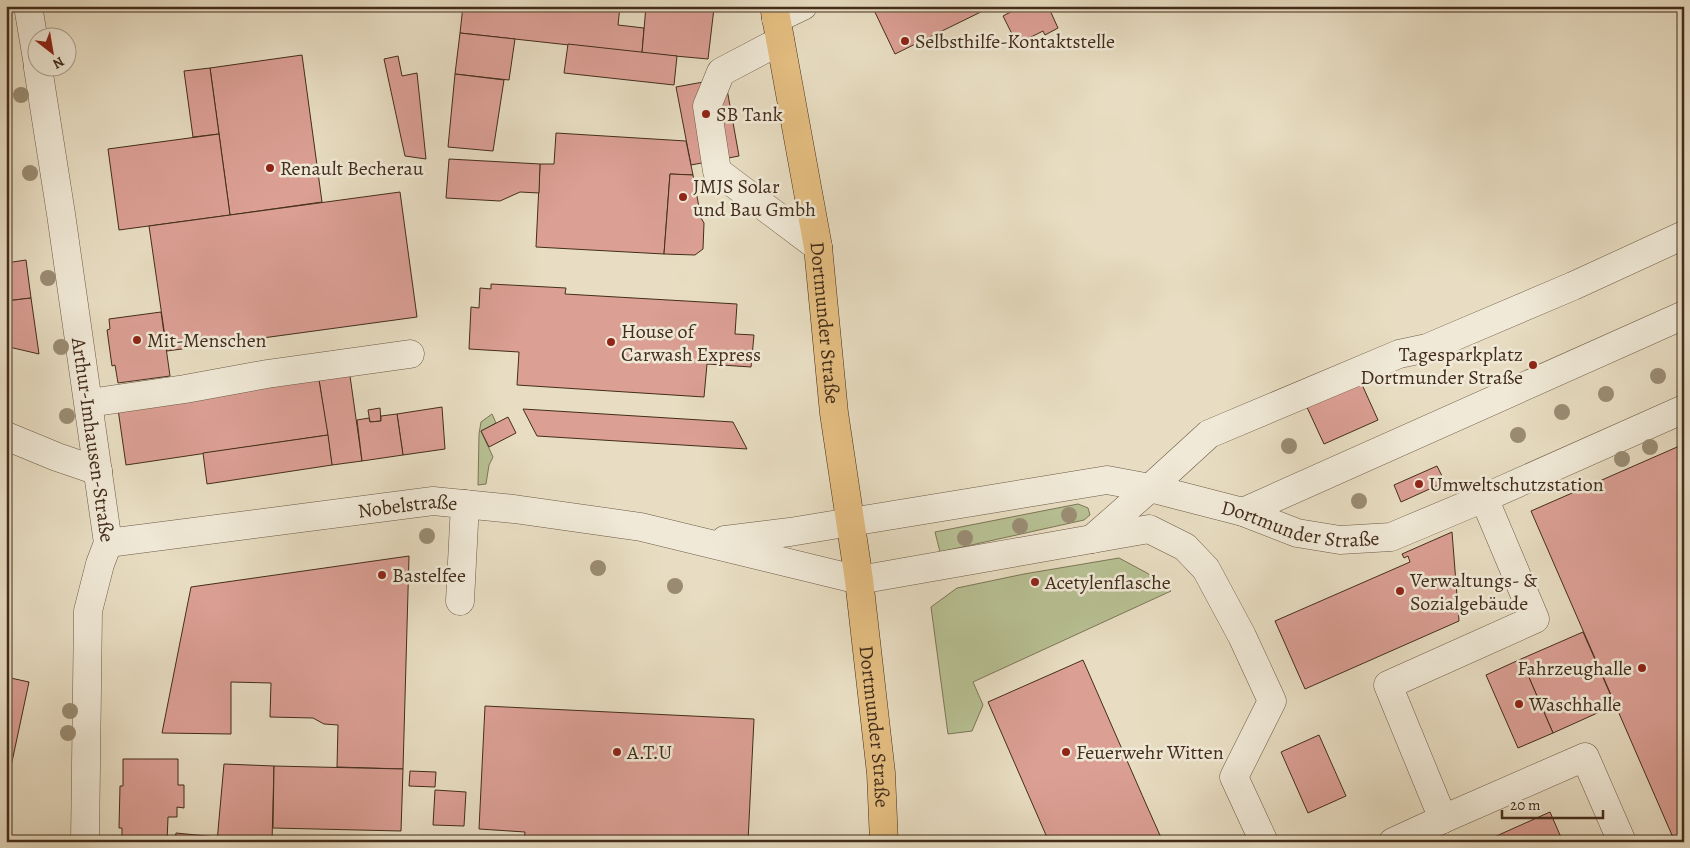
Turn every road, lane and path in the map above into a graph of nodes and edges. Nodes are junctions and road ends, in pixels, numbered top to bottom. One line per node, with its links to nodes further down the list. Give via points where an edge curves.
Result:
1 (28, 6): 4 (street, Arthur-Imhausen-Straße)
2 (803, 6): 3 (street)
3 (777, 22): 7 (main road, Dortmunder Straße); 7 (street, via 721,72 707,106 717,171)
4 (32, 28)
5 (40, 78): 10 (street, Arthur-Imhausen-Straße)
6 (1684, 235): 14 (street, via 1427,348 1399,354 1209,434)
7 (818, 247): 18 (main road, Dortmunder Straße, via 834,413)
8 (1684, 315): 17 (street)
9 (410, 354): 10 (street)
10 (89, 403): 13 (street, Arthur-Imhausen-Straße)
11 (1684, 409): 15 (street, Dortmunder Straße)
12 (6, 436): 13 (street)
13 (98, 471): 21 (street, Arthur-Imhausen-Straße)
14 (1150, 488): 17 (street, Dortmunder Straße); 18 (street, Dortmunder Straße, via 1106,480); 19 (street)
15 (1484, 498): 17 (street, Dortmunder Straße, via 1390,537 1340,540 1297,533); 24 (street, via 1535,619 1388,685)
16 (465, 504): 20 (street, Nobelstraße, via 642,527); 21 (street, Nobelstraße, via 409,503); 23 (street)
17 (1243, 512)
18 (849, 522): 20 (street, Nobelstraße); 22 (main road, Dortmunder Straße)
19 (1092, 539): 22 (street); 27 (street, via 1149,529 1185,548 1206,569 1272,701 1234,777)
20 (706, 542): 22 (street, Nobelstraße)
21 (108, 543): 25 (street, Arthur-Imhausen-Straße, via 88,611)
22 (859, 580): 26 (main road, Dortmunder Straße, via 881,773)
23 (460, 600)
24 (1443, 820): 28 (street); 29 (street, via 1585,757)
25 (85, 842)
26 (884, 842)
27 (1264, 842)
28 (1392, 842)
29 (1622, 842)

